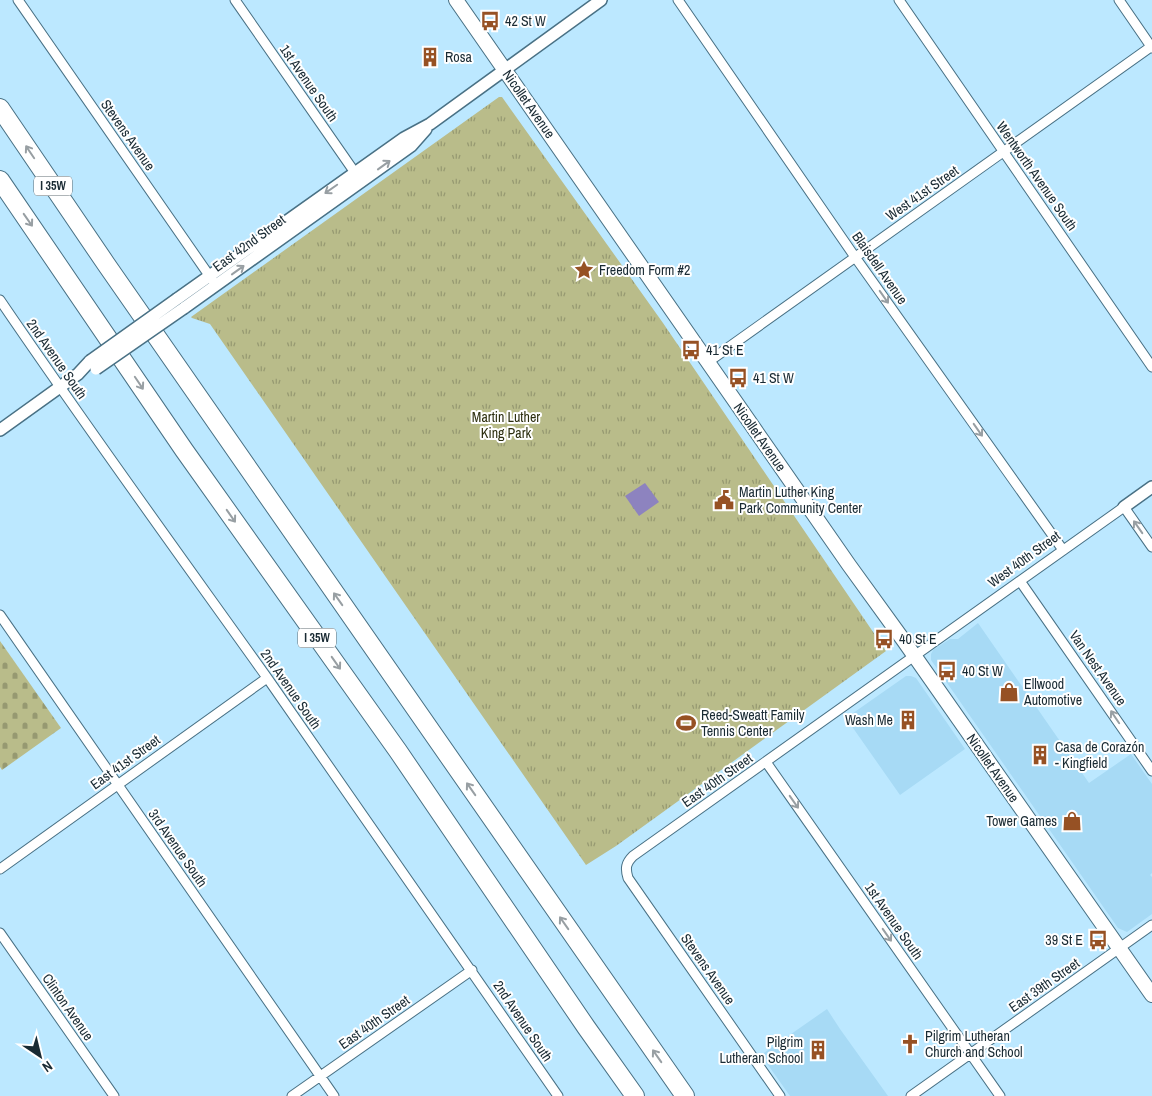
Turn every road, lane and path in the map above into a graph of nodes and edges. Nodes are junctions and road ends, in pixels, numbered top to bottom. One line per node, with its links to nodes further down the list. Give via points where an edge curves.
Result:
1 (18, 0): 15 (street, Stevens Avenue)
2 (235, 0): 12 (street, 1st Avenue South)
3 (456, 0): 9 (main road, Nicollet Avenue)
4 (601, 0): 9 (street, East 42nd Street)
5 (678, 0): 14 (street, Blaisdell Avenue)
6 (899, 0): 11 (street, Wentworth Avenue South)
7 (1119, 0): 8 (street)
8 (1152, 47): 11 (street, West 41st Street)
9 (505, 70): 12 (street, East 42nd Street, via 430,124 404,138); 17 (main road, Nicollet Avenue)
10 (0, 108): 46 (highway, I 35W, one-way to 10)
11 (1003, 152): 14 (street, West 41st Street); 18 (street, Wentworth Avenue South)
12 (358, 177): 15 (street, East 42nd Street)
13 (0, 180): 45 (highway, I 35W, one-way to 45, via 184,450 398,751)
14 (855, 257): 17 (street, West 41st Street); 24 (street, Blaisdell Avenue, one-way to 24)
15 (213, 281): 19 (street, East 42nd Street, bridge)
16 (0, 300): 19 (street, 2nd Avenue South)
17 (708, 362): 27 (main road, Nicollet Avenue)
18 (1152, 367)
19 (60, 387): 20 (street, East 42nd Street); 28 (street, 2nd Avenue South)
20 (0, 430)
21 (1152, 487): 22 (street, West 40th Street)
22 (1124, 507): 23 (street, one-way to 22); 24 (street, West 40th Street)
23 (1152, 547)
24 (1063, 550): 25 (street, West 40th Street)
25 (1020, 581): 27 (street, West 40th Street); 30 (street, Van Nest Avenue, one-way to 25)
26 (0, 615): 31 (street, 3rd Avenue South)
27 (914, 656): 29 (street, East 40th Street); 36 (main road, Nicollet Avenue)
28 (267, 678): 31 (street, East 41st Street); 37 (street, 2nd Avenue South)
29 (766, 762): 32 (street, East 40th Street); 39 (street, 1st Avenue South, one-way to 39)
30 (1152, 771)
31 (117, 784): 33 (street, East 41st Street); 40 (street, 3rd Avenue South)
32 (633, 856): 47 (street, Stevens Avenue, via 625,869 628,878)
33 (0, 869)
34 (1152, 924): 36 (street, East 39th Street)
35 (0, 933): 41 (street, Clinton Avenue)
36 (1119, 948): 38 (main road, Nicollet Avenue); 39 (street, East 39th Street)
37 (472, 970): 40 (street, East 40th Street); 44 (street, 2nd Avenue South)
38 (1152, 996)
39 (970, 1054): 48 (street, East 39th Street); 49 (street, 1st Avenue South)
40 (320, 1076): 42 (street, East 40th Street); 43 (street, 3rd Avenue South)
41 (114, 1096)
42 (292, 1096)
43 (334, 1096)
44 (558, 1096)
45 (635, 1096)
46 (685, 1096)
47 (780, 1096)
48 (912, 1096)
49 (1000, 1096)

